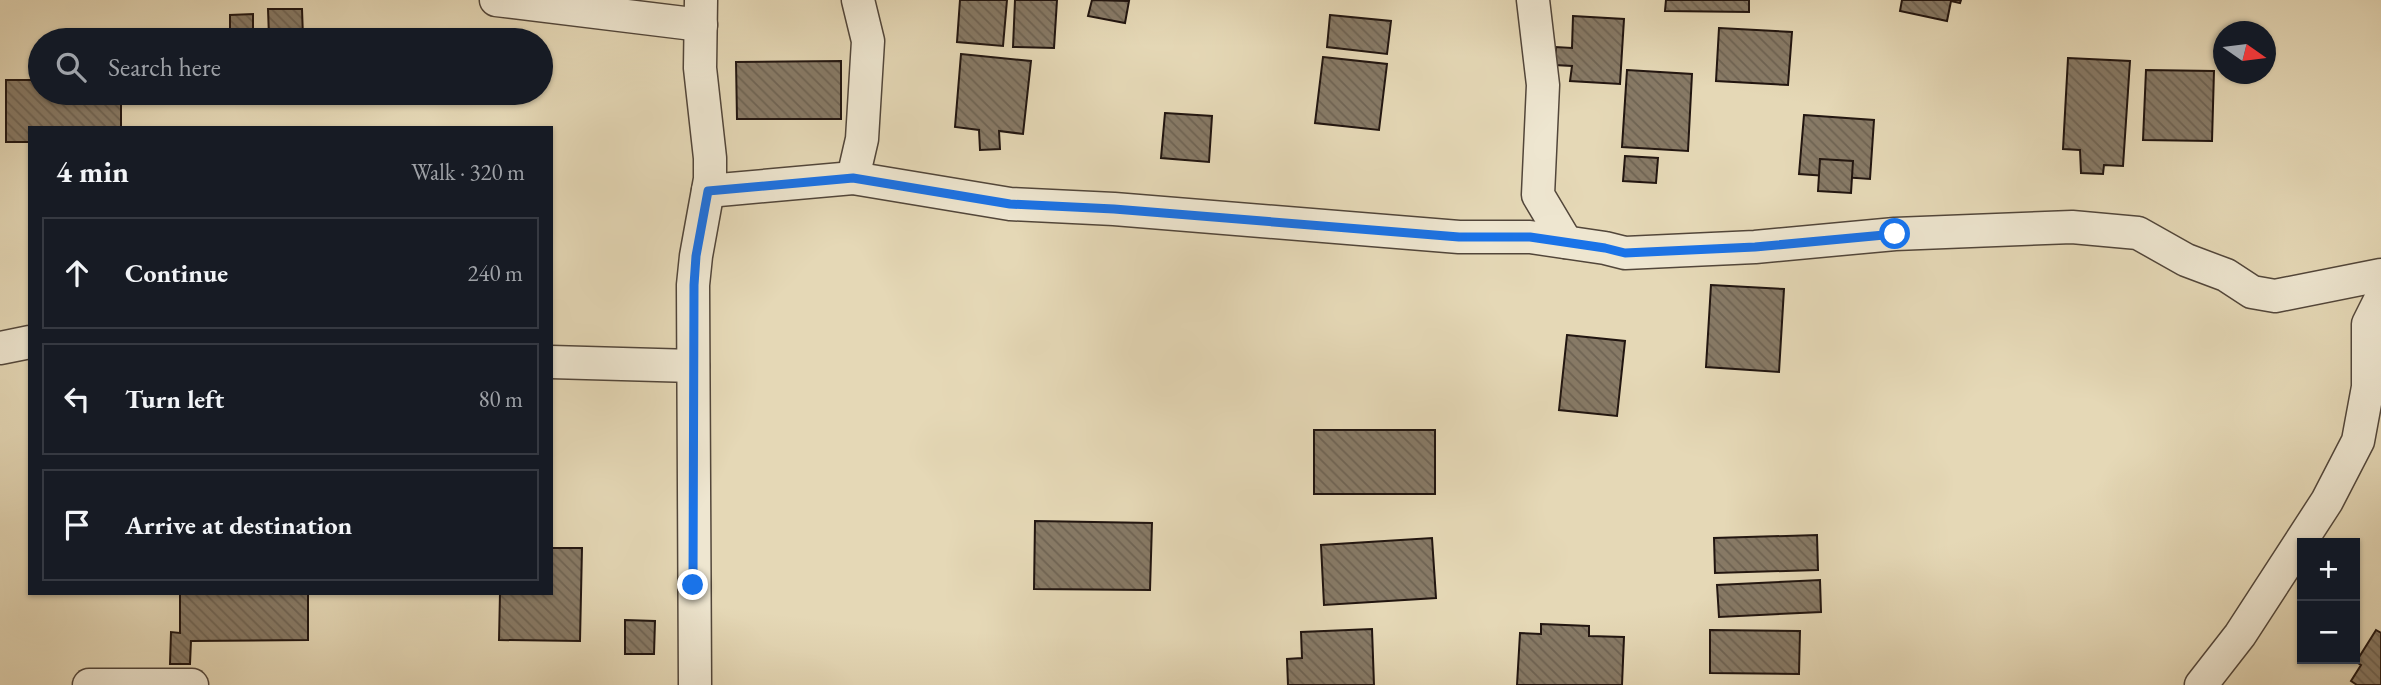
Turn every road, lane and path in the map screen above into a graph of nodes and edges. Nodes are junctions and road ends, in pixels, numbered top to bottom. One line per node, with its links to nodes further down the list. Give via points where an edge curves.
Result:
1 (496, 0): 4 (street)
2 (858, 0): 5 (street, via 868,41 862,139)
3 (1533, 0): 7 (street, via 1543,85)
4 (701, 12): 6 (street)
5 (853, 178): 6 (street); 8 (street, via 1010,204)
6 (708, 191): 15 (street, via 696,256)
7 (1538, 195): 8 (street); 9 (street)
8 (1498, 237): 9 (street)
9 (1566, 242): 10 (street, via 1625,253 2072,227 2138,233 2252,292 2276,296)
10 (2381, 275)
11 (2381, 298): 19 (street, via 2368,324 2368,387 2358,441 2327,501 2240,635)
12 (28, 342): 13 (street)
13 (0, 348)
14 (553, 362): 15 (street)
15 (693, 366): 16 (street)
16 (687, 683)
17 (89, 685): 18 (street)
18 (192, 685)
19 (2201, 685)

